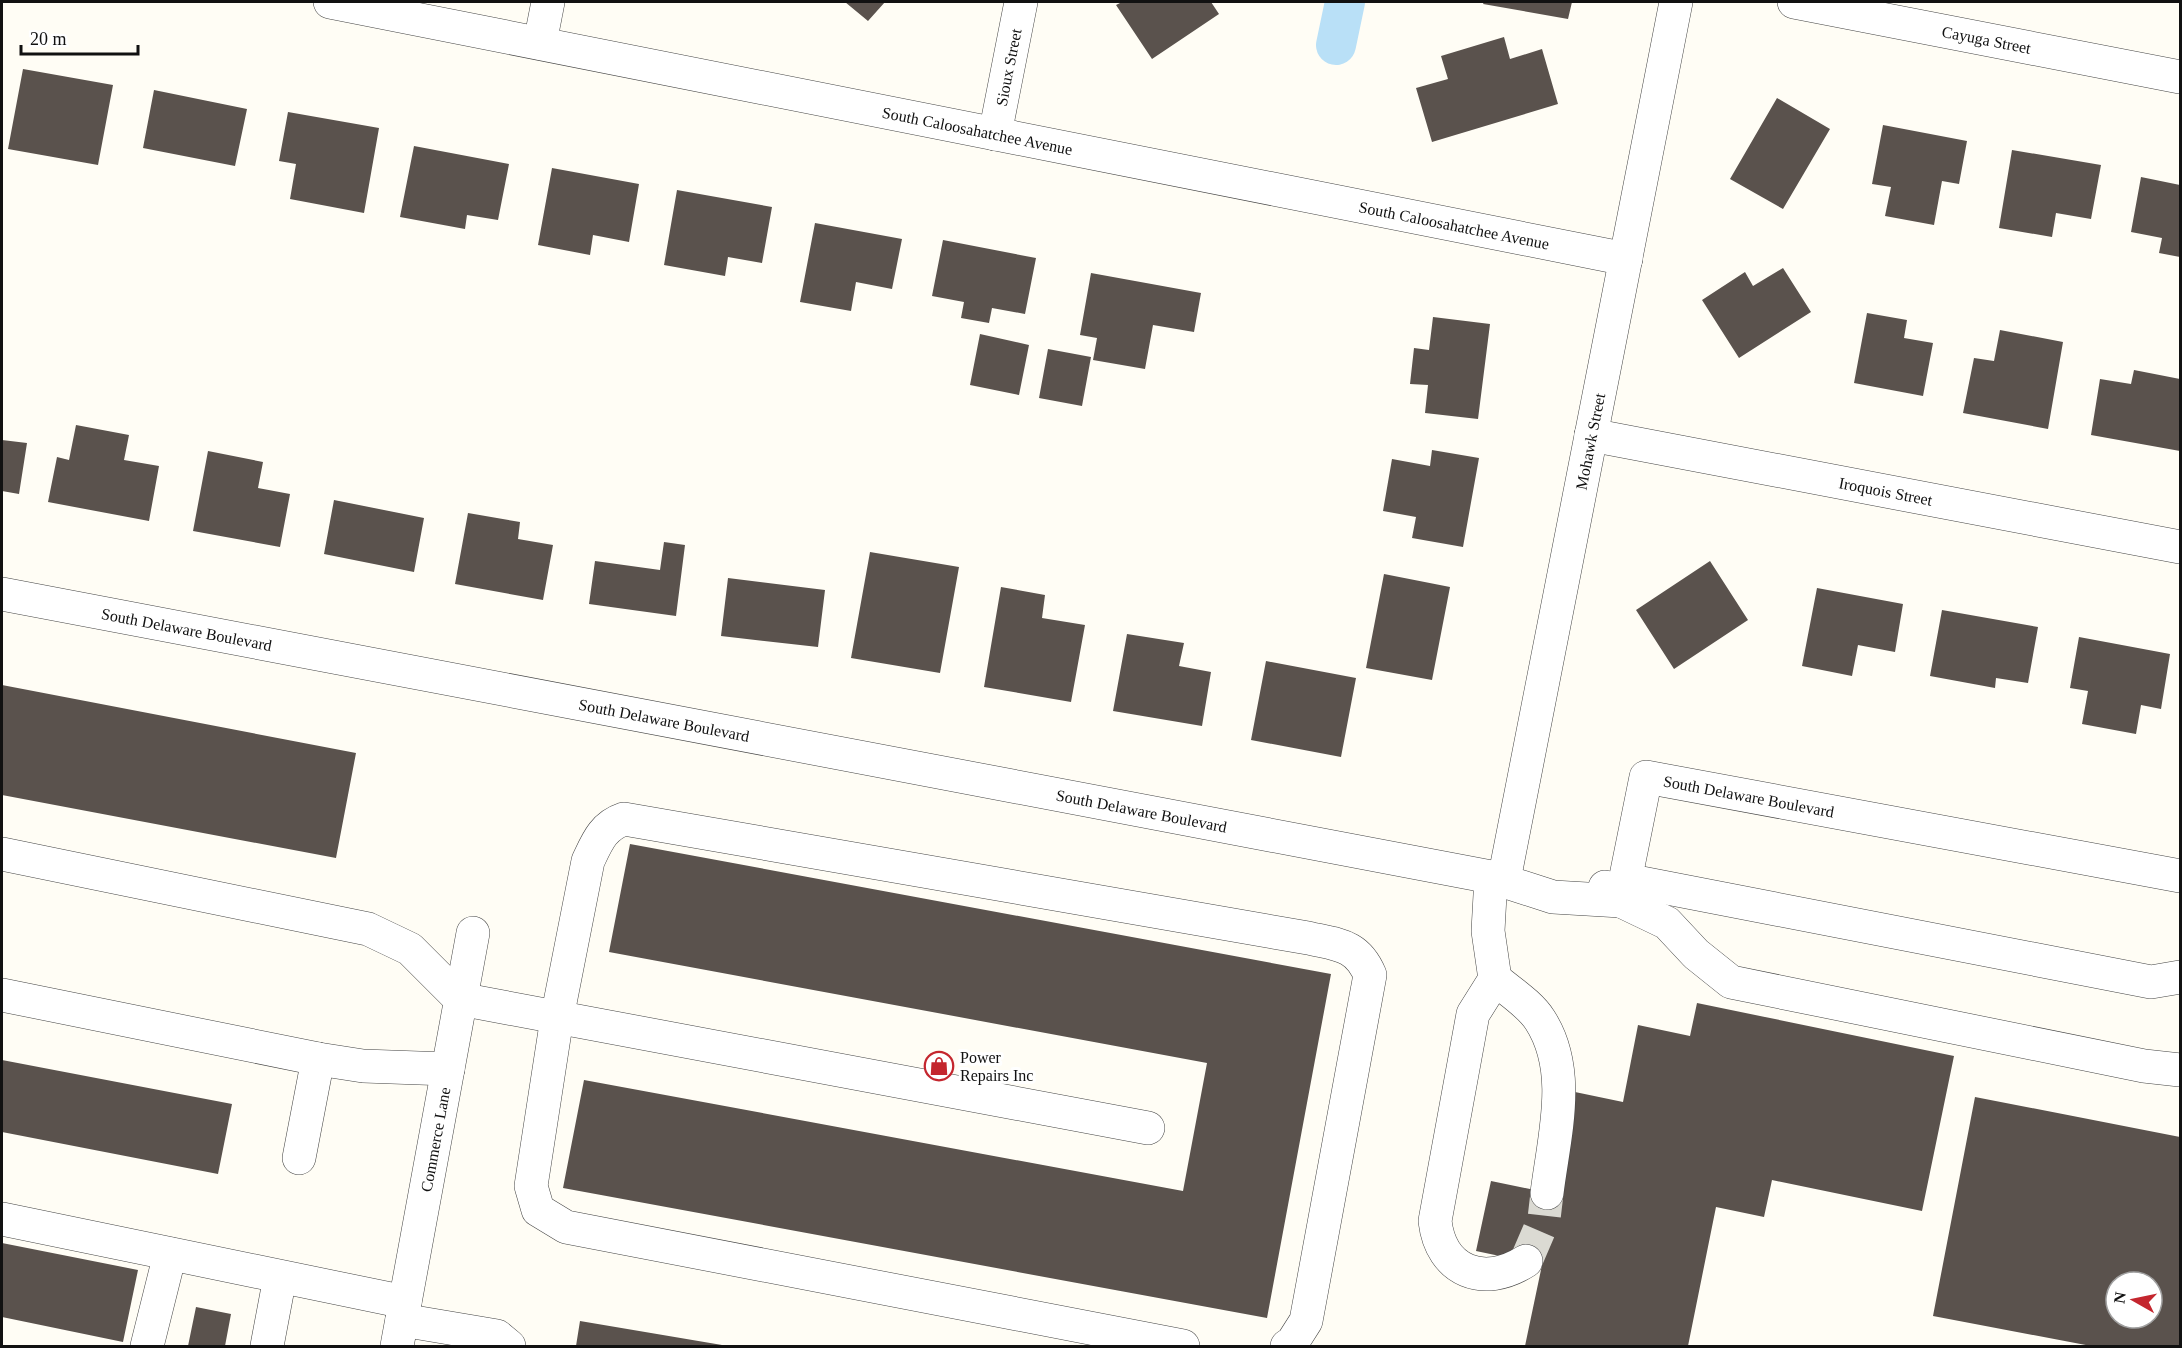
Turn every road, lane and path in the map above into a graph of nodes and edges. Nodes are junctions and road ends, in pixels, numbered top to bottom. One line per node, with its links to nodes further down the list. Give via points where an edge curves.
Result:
1 (330, 2): 6 (street, South Caloosahatchee Avenue)
2 (548, 2): 6 (street)
3 (1021, 2): 8 (street, Sioux Street)
4 (1676, 2): 9 (street, Mohawk Street)
5 (1794, 2): 7 (street, Cayuga Street)
6 (540, 43): 8 (street, South Caloosahatchee Avenue)
7 (2181, 77)
8 (995, 134): 9 (street, South Caloosahatchee Avenue)
9 (1626, 259): 10 (street, Mohawk Street)
10 (1591, 435): 11 (street, Iroquois Street); 15 (street, Mohawk Street)
11 (2181, 547)
12 (2, 594): 15 (street, South Delaware Boulevard)
13 (2, 854): 21 (street, via 368,929 410,949)
14 (2181, 876): 16 (street, South Delaware Boulevard, via 1646,777)
15 (1498, 878): 16 (street, South Delaware Boulevard, via 1556,874); 19 (street, Mohawk Street, via 1488,931)
16 (1624, 891): 18 (street, via 2151,982); 25 (street, via 1667,923 1696,954 1731,982 2144,1066)
17 (473, 933): 21 (street, Commerce Lane)
18 (2181, 978)
19 (1495, 979): 28 (street, via 1540,1018 1555,1053 1560,1083); 31 (street, via 1473,1014 1436,1231 1450,1261 1467,1271 1509,1272)
20 (2, 995): 23 (street)
21 (460, 999): 22 (street); 24 (street, Commerce Lane)
22 (557, 1018): 26 (street); 37 (street, via 531,1186 538,1210 566,1227); 38 (street, via 588,861 611,823 624,819 1345,947 1363,958 1370,975 1306,1321)
23 (318, 1059): 24 (street, via 363,1066); 27 (street)
24 (448, 1069): 33 (street, Commerce Lane)
25 (2181, 1070)
26 (1148, 1128)
27 (299, 1158)
28 (1547, 1193)
29 (2, 1219): 30 (street)
30 (170, 1254): 32 (street); 34 (street)
31 (1526, 1261)
32 (280, 1277): 33 (street); 35 (street)
33 (401, 1323): 36 (street, via 497,1336)
34 (147, 1347)
35 (267, 1347)
36 (509, 1347)
37 (1183, 1347)
38 (1287, 1347)

